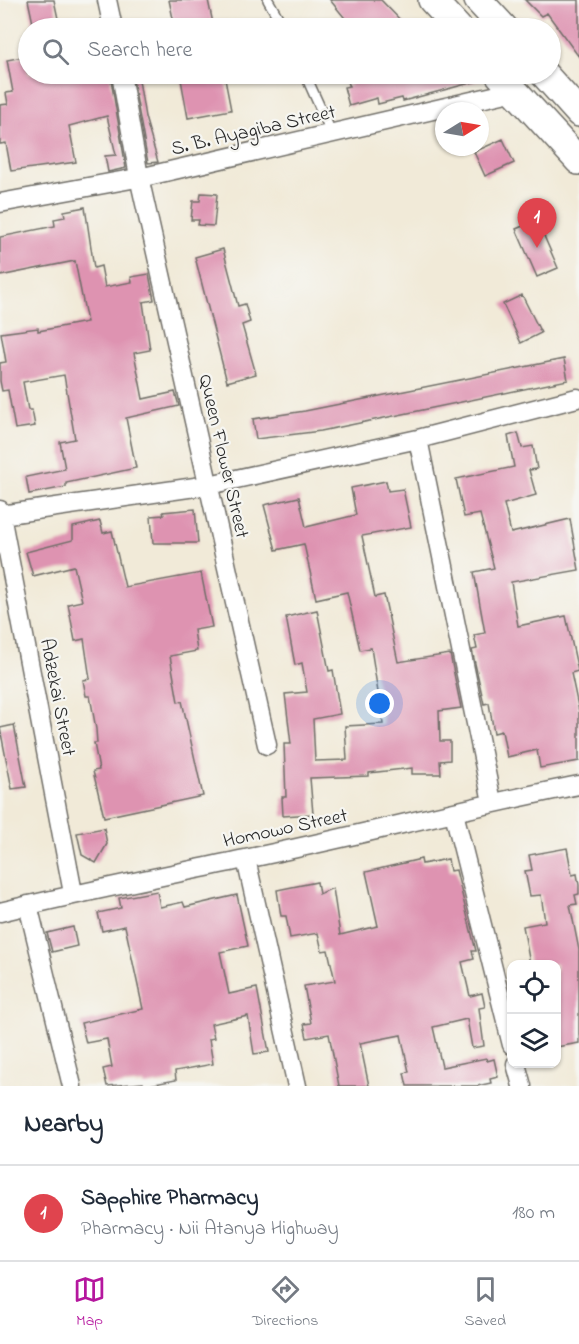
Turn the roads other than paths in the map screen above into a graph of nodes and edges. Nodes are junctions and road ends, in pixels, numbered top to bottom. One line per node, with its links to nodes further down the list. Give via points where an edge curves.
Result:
1 (106, 0): 5 (street)
2 (268, 0): 6 (lane)
3 (432, 0): 7 (main road)
4 (478, 0): 8 (main road)
5 (110, 18)
6 (278, 18)
7 (449, 18)
8 (495, 18)
9 (123, 84): 17 (street, Queen Flower Street)
10 (310, 84): 15 (lane)
11 (500, 84): 15 (street, S. B. Ayagiba Street)
12 (509, 84): 16 (main road)
13 (553, 84): 14 (main road)
14 (579, 113)
15 (332, 134): 17 (street, S. B. Ayagiba Street)
16 (579, 161)
17 (139, 177): 18 (street, S. B. Ayagiba Street); 21 (street, Queen Flower Street)
18 (0, 203)
19 (578, 398): 20 (street)
20 (418, 439): 21 (street); 25 (street)
21 (209, 485): 22 (street); 23 (street, Queen Flower Street)
22 (1, 513): 28 (street, Adzekai Street)
23 (267, 745)
24 (579, 785): 25 (street, Homowo Street)
25 (492, 802): 26 (street, Homowo Street)
26 (454, 813): 27 (street, Homowo Street); 31 (street)
27 (246, 859): 28 (street, Homowo Street); 34 (street)
28 (73, 893): 29 (street, Homowo Street)
29 (28, 905): 30 (street, Homowo Street); 33 (street)
30 (0, 912)
31 (507, 1025)
32 (517, 1068): 35 (street)
33 (72, 1086)
34 (297, 1086)
35 (522, 1086)

